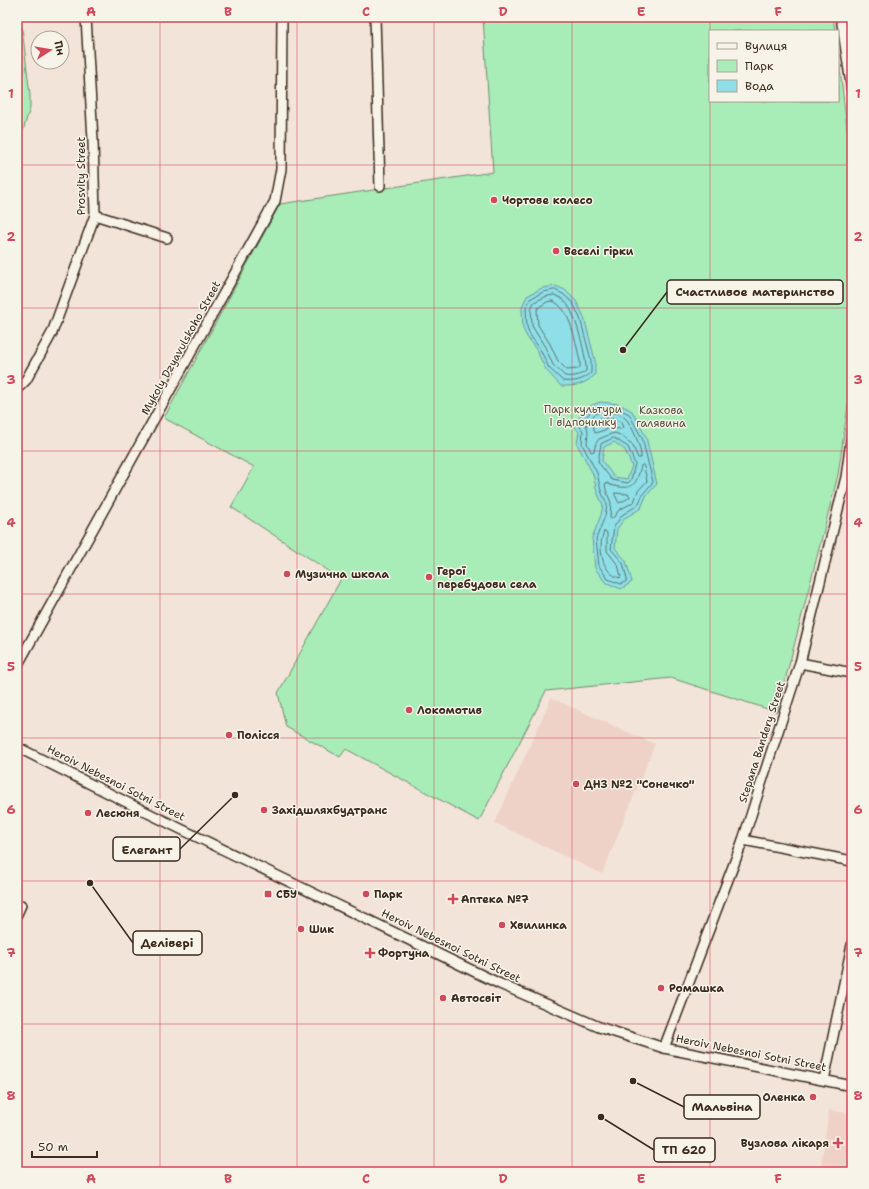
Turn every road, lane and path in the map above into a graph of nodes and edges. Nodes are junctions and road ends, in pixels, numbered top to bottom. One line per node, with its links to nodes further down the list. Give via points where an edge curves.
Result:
1 (86, 17): 7 (street, Prosvity Street, via 94,140)
2 (282, 17): 13 (street, Mykoly Dzyavulskoho Street, via 280,170 275,201)
3 (375, 17): 6 (street)
4 (841, 17): 5 (street)
5 (852, 92)
6 (380, 186)
7 (95, 215): 8 (street); 9 (street, Prosvity Street, via 52,333 26,380)
8 (167, 238)
9 (17, 389)
10 (852, 433): 11 (street, Stepana Bandery Street)
11 (849, 478): 12 (street, Stepana Bandery Street)
12 (800, 663): 14 (street); 16 (street, Stepana Bandery Street)
13 (17, 666)
14 (852, 673)
15 (17, 747): 21 (street, Heroiv Nebesnoi Sotni Street, via 500,984 599,1027)
16 (743, 840): 17 (street); 21 (street, Stepana Bandery Street)
17 (852, 861)
18 (21, 905): 19 (street)
19 (17, 914)
20 (852, 944): 22 (street)
21 (664, 1048): 22 (street, Heroiv Nebesnoi Sotni Street)
22 (824, 1080): 23 (street, Heroiv Nebesnoi Sotni Street)
23 (852, 1086)

